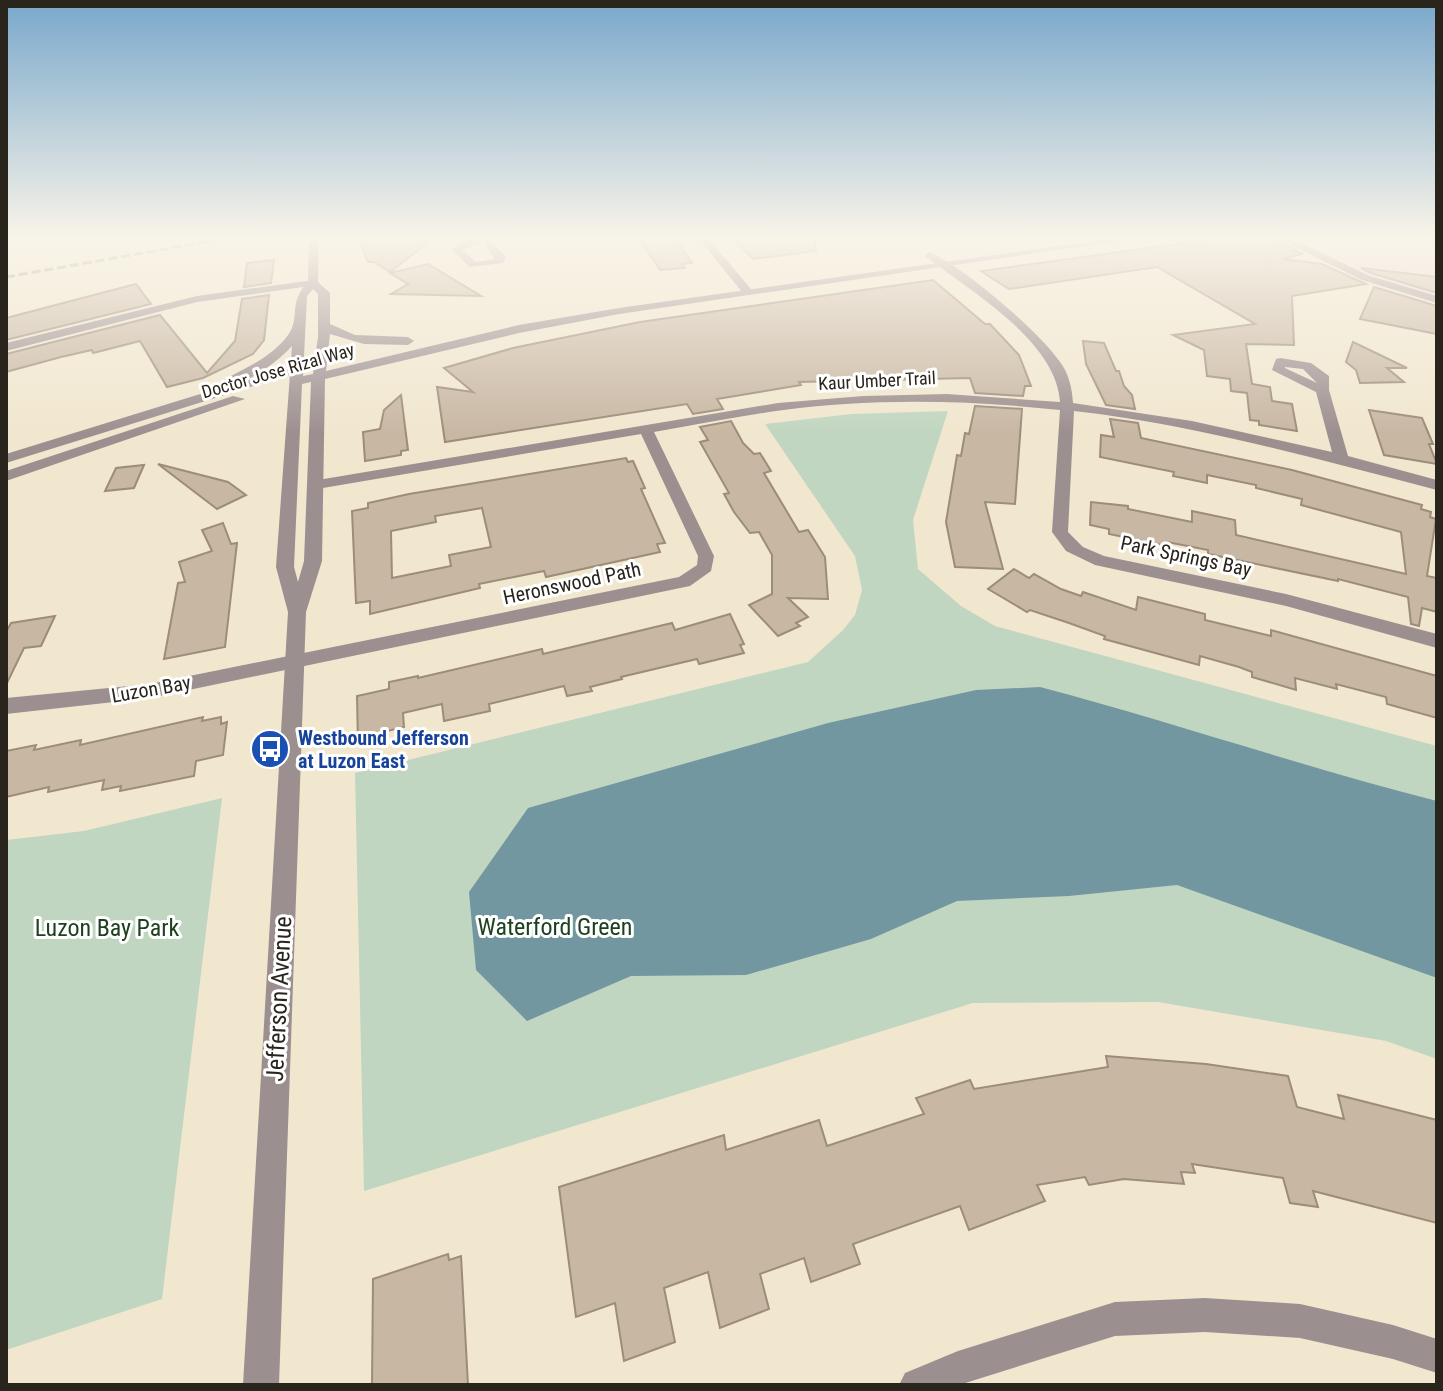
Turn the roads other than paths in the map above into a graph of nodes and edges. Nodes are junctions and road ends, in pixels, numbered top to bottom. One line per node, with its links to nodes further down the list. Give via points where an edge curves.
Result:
1 (181, 303): 12 (street)
2 (301, 303): 8 (street, Jefferson Avenue)
3 (324, 303): 7 (street, Jefferson Avenue)
4 (676, 303): 13 (street, Doctor Jose Rizal Way)
5 (993, 303): 17 (street, Park Springs Bay, via 1036,341 1062,377)
6 (532, 313): 9 (street)
7 (324, 325): 11 (street, via 340,337); 13 (street, Jefferson Avenue)
8 (299, 329): 14 (street, Jefferson Avenue); 16 (street, via 269,363)
9 (454, 330)
10 (423, 337): 11 (street, Doctor Jose Rizal Way)
11 (408, 341): 13 (street, Doctor Jose Rizal Way)
12 (6, 347)
13 (322, 369): 14 (street, Doctor Jose Rizal Way); 22 (street, Jefferson Avenue, via 316,396)
14 (296, 375): 16 (street, Doctor Jose Rizal Way); 21 (street, Doctor Jose Rizal Way); 24 (street, Jefferson Avenue, via 285,567)
15 (1322, 390): 19 (street)
16 (212, 393): 20 (street, Doctor Jose Rizal Way)
17 (1066, 404): 18 (street, Kaur Umber Trail, via 951,396 835,400); 19 (street, Kaur Umber Trail, via 1212,428); 25 (street, Park Springs Bay, via 1060,532 1079,554 1286,600)
18 (646, 429): 22 (street, Kaur Umber Trail); 26 (street, Heronswood Path, via 706,556 705,567 695,576)
19 (1341, 457): 23 (street, Kaur Umber Trail)
20 (6, 459)
21 (6, 476)
22 (317, 484): 24 (street, Jefferson Avenue, via 313,561)
23 (1437, 485)
24 (297, 612): 26 (street, Jefferson Avenue)
25 (1437, 641)
26 (294, 661): 27 (street, Luzon Bay, via 150,691); 29 (street, Jefferson Avenue)
27 (6, 706)
28 (1437, 1356): 30 (street, via 1300,1321 1205,1315 1115,1319)
29 (261, 1385)
30 (917, 1385)

